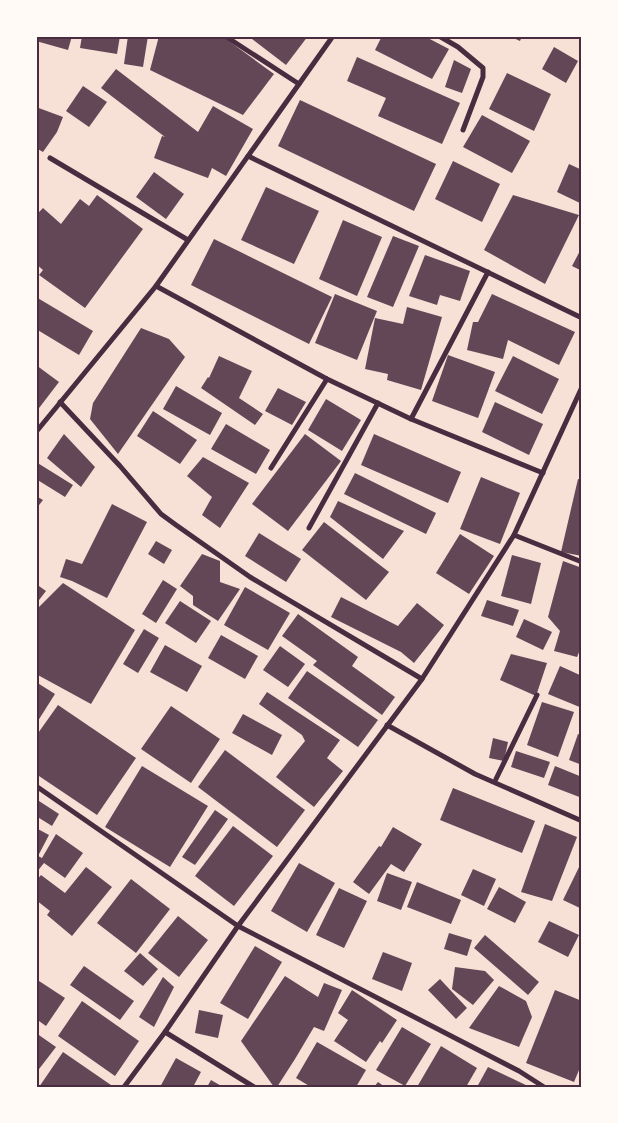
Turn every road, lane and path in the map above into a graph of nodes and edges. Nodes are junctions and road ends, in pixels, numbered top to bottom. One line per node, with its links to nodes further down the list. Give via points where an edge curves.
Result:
1 (225, 36): 4 (street)
2 (333, 36): 4 (street)
3 (439, 36): 5 (street, via 483,68 483,78)
4 (300, 84): 6 (street)
5 (463, 130)
6 (248, 156): 8 (street); 9 (street)
7 (50, 158): 8 (street)
8 (188, 240): 10 (street)
9 (488, 272): 11 (street); 16 (street)
10 (156, 286): 12 (street); 14 (street)
11 (582, 318)
12 (327, 378): 15 (street); 18 (street)
13 (582, 387): 19 (street)
14 (60, 402): 17 (street); 23 (street, via 161,514 250,577)
15 (378, 403): 16 (street); 20 (street)
16 (410, 419): 19 (street)
17 (36, 432)
18 (271, 468)
19 (543, 473): 21 (street)
20 (309, 528)
21 (514, 535): 22 (street); 23 (street)
22 (582, 562)
23 (422, 679): 25 (street)
24 (537, 695): 26 (street)
25 (387, 724): 28 (street, via 475,774); 29 (street)
26 (496, 779)
27 (36, 786): 29 (street)
28 (582, 821)
29 (238, 926): 30 (street); 33 (street, via 519,1071)
30 (165, 1032): 31 (street); 32 (street)
31 (124, 1087)
32 (254, 1087)
33 (544, 1087)

